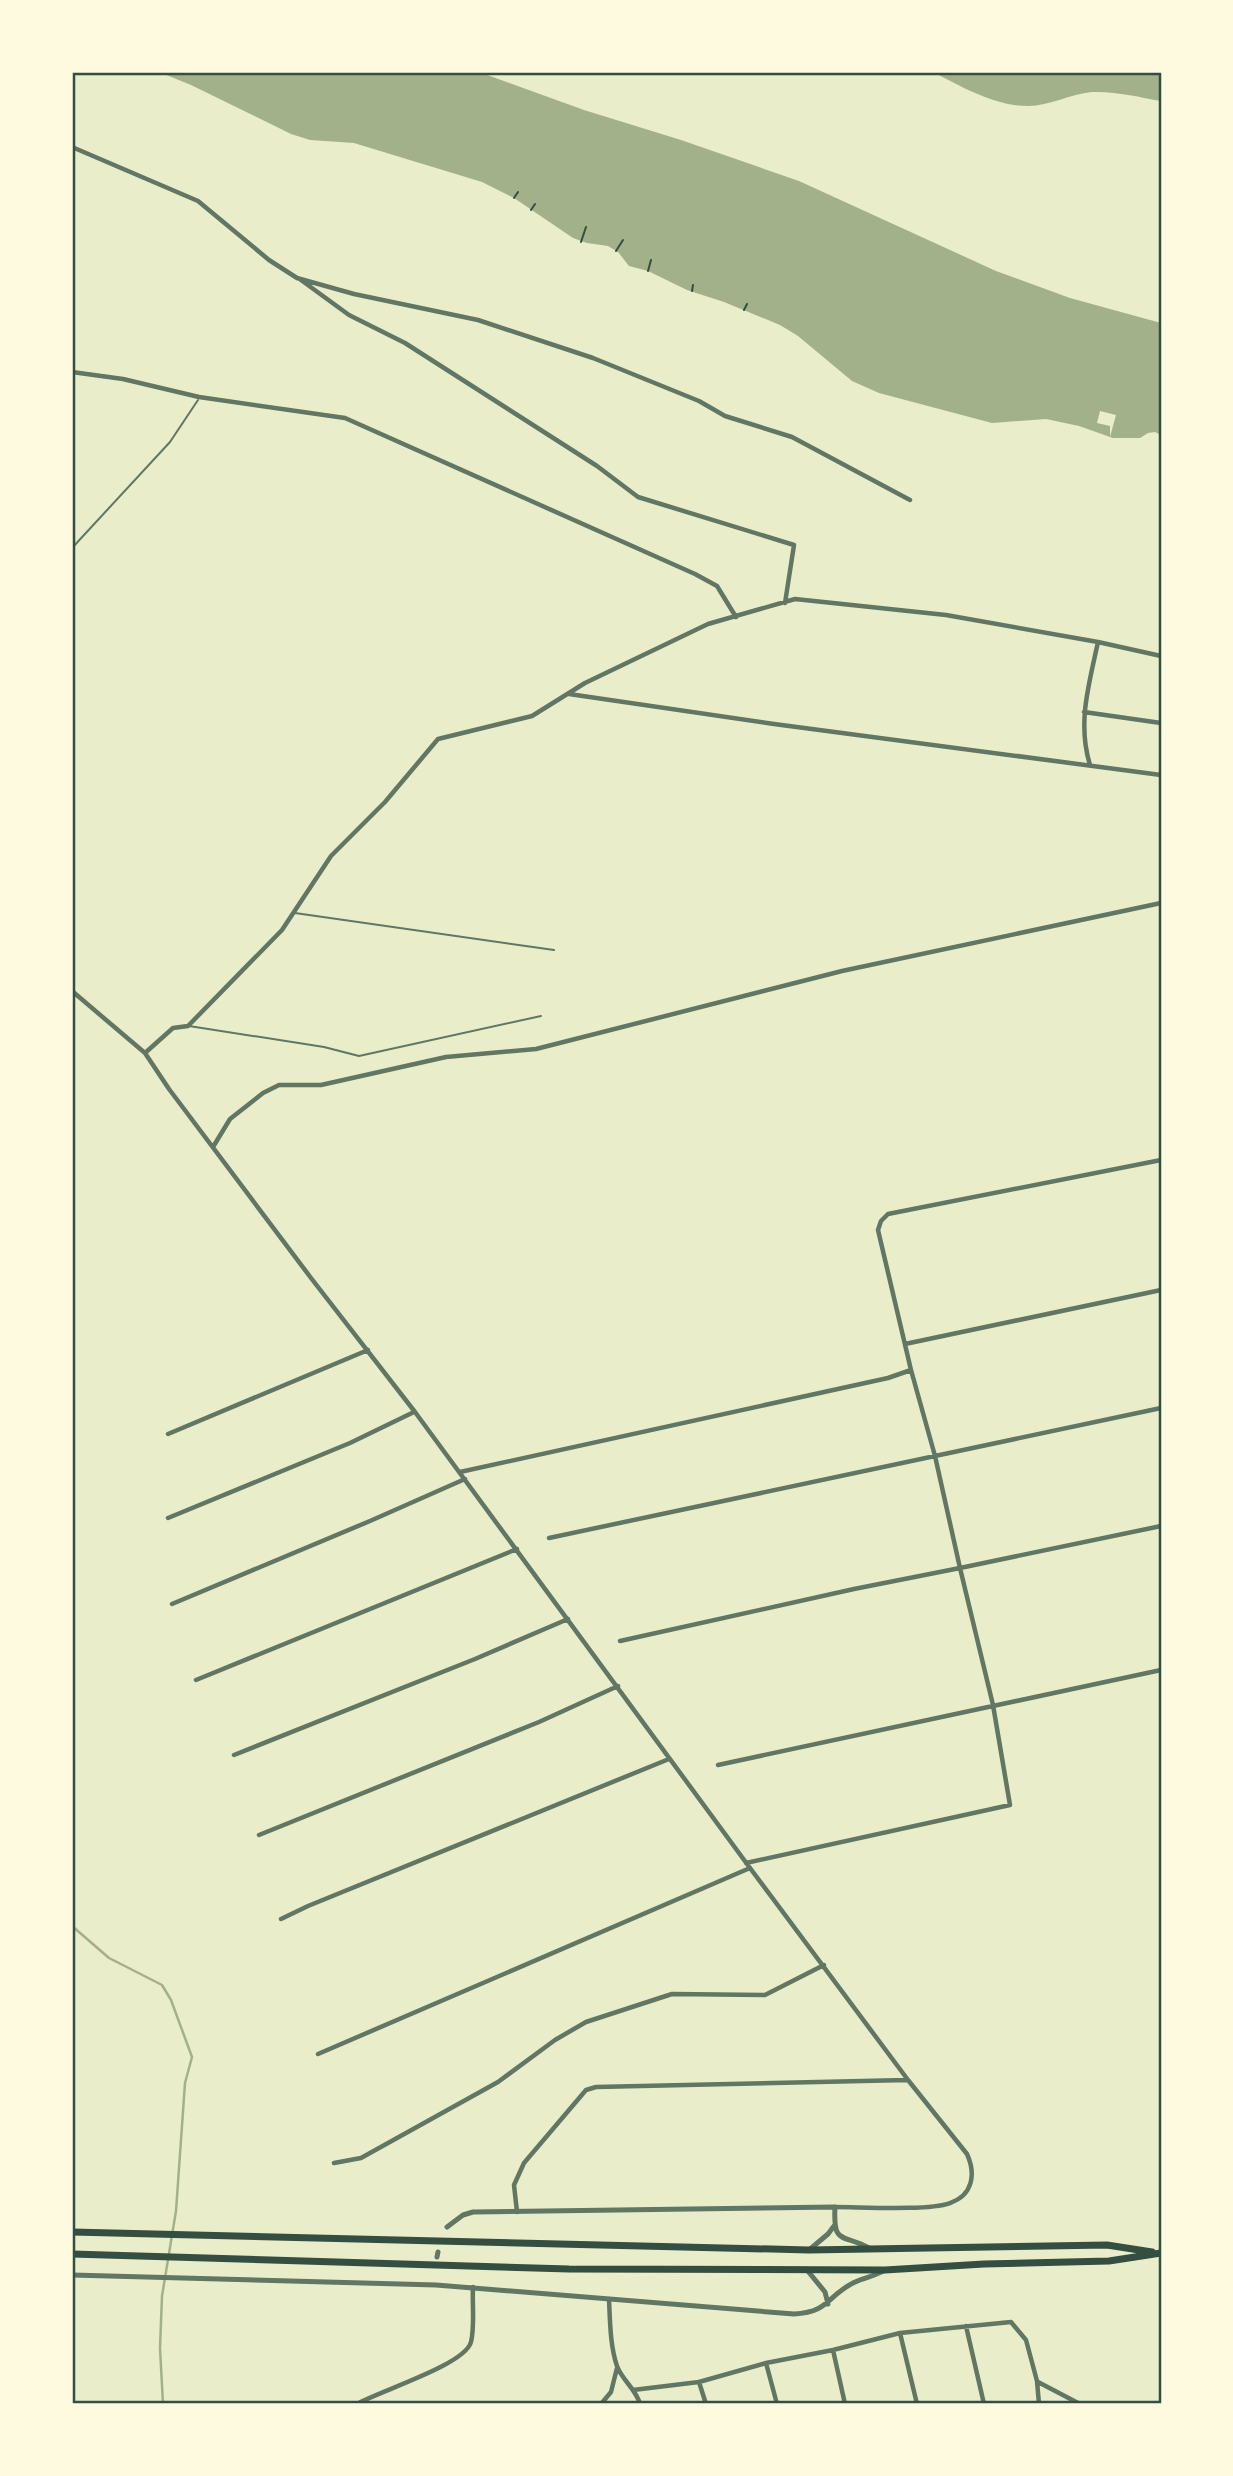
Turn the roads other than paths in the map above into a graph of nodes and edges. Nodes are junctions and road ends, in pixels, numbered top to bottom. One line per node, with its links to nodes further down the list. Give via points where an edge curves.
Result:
1 (72, 147): 2 (street, via 198,201)
2 (297, 278): 5 (street, via 478,320 593,358 725,416 792,437); 7 (street, via 349,315 405,343 575,451 638,497 794,545)
3 (72, 372): 4 (street)
4 (200, 397): 6 (lane, via 163,450); 8 (street, via 345,418 695,574 717,586)
5 (910, 500)
6 (72, 548)
7 (785, 603): 8 (street); 9 (street, via 795,599 946,615)
8 (736, 617): 11 (street, via 708,624)
9 (1098, 642): 10 (street); 12 (street)
10 (1161, 656)
11 (568, 694): 14 (street); 17 (street, via 531,716 438,739 331,856)
12 (1084, 712): 13 (street); 14 (street, via 1084,746)
13 (1161, 723)
14 (1090, 765): 15 (street)
15 (1161, 775)
16 (1161, 903): 23 (street, via 842,971 536,1049 446,1057 321,1085 279,1085 230,1119)
17 (294, 912): 18 (lane); 21 (street)
18 (554, 950)
19 (72, 991): 22 (street)
20 (541, 1016): 21 (lane, via 359,1056)
21 (188, 1026): 22 (street, via 173,1028)
22 (145, 1053): 23 (street)
23 (213, 1147): 27 (street)
24 (1161, 1160): 26 (street, via 888,1214 878,1230)
25 (1161, 1290): 26 (street)
26 (905, 1344): 28 (street)
27 (368, 1350): 30 (street); 31 (street)
28 (911, 1370): 32 (street); 33 (street)
29 (1161, 1408): 32 (street)
30 (415, 1412): 33 (street); 35 (street)
31 (168, 1434)
32 (935, 1456): 37 (street); 39 (street)
33 (460, 1472): 34 (street)
34 (465, 1479): 38 (street); 40 (street)
35 (168, 1518)
36 (1161, 1525): 39 (street)
37 (550, 1538)
38 (517, 1549): 41 (street); 44 (street)
39 (960, 1568): 42 (street); 46 (street)
40 (172, 1604)
41 (568, 1619): 45 (street); 47 (street)
42 (620, 1641)
43 (1161, 1670): 46 (street)
44 (196, 1680)
45 (618, 1686): 48 (street); 50 (street)
46 (993, 1706): 49 (street); 51 (street, via 1010,1805)
47 (234, 1755)
48 (669, 1759): 51 (street); 52 (street)
49 (718, 1765)
50 (259, 1835)
51 (748, 1865): 53 (street); 54 (street)
52 (281, 1919)
53 (824, 1965): 55 (street); 56 (street, via 765,1995 673,1994 586,2022 498,2082 361,2158)
54 (318, 2054)
55 (908, 2080): 57 (street, via 967,2154 974,2174 971,2185 950,2203); 58 (street, via 586,2090 524,2163 514,2185)
56 (334, 2163)
57 (835, 2207): 58 (street); 59 (street)
58 (517, 2212): 60 (street, via 473,2212)
59 (834, 2226): 62 (street, via 847,2241); 63 (street)
60 (447, 2227)
61 (72, 2232): 63 (main road)
62 (869, 2248): 63 (main road); 64 (main road, via 1107,2245)
63 (808, 2250)
64 (1160, 2253): 67 (main road, via 1109,2261)
65 (72, 2254): 66 (main road, via 569,2269)
66 (807, 2270): 67 (main road); 73 (street, via 825,2292)
67 (885, 2270): 73 (street, via 855,2281)
68 (72, 2275): 70 (street)
69 (436, 2275): 70 (street)
70 (436, 2285): 71 (street)
71 (473, 2287): 72 (street); 82 (street, via 471,2344 465,2352 451,2363)
72 (609, 2299): 73 (street, via 794,2314); 78 (street)
73 (828, 2304)
74 (966, 2326): 75 (street); 79 (street, via 1011,2322 1026,2340); 89 (street)
75 (900, 2333): 76 (street); 88 (street)
76 (833, 2350): 77 (street); 87 (street)
77 (766, 2363): 80 (street); 86 (street)
78 (617, 2367): 81 (street); 83 (street, via 611,2392)
79 (1037, 2381): 90 (street); 91 (street)
80 (699, 2382): 81 (street); 85 (street)
81 (633, 2390): 84 (street)
82 (357, 2404)
83 (601, 2404)
84 (640, 2404)
85 (706, 2404)
86 (777, 2404)
87 (845, 2404)
88 (917, 2404)
89 (984, 2404)
90 (1039, 2404)
91 (1080, 2404)

